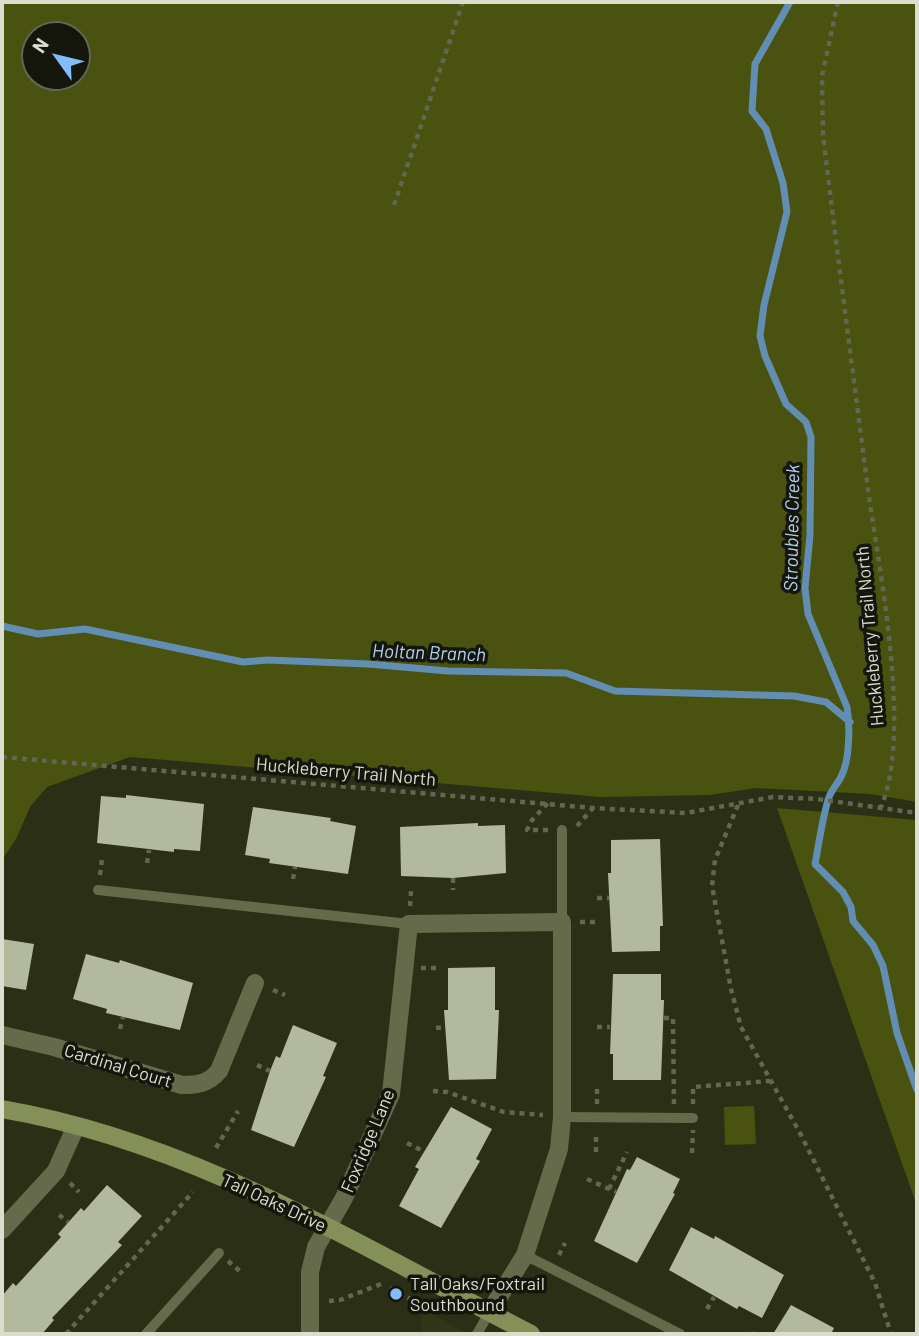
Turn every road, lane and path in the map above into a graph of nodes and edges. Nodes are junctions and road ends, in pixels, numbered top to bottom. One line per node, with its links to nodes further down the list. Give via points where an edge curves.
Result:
1 (464, 2): 3 (path)
2 (838, 2): 7 (path, Huckleberry Trail North, via 825,55 822,122 893,703 891,770)
3 (394, 205)
4 (2, 757): 5 (path, Huckleberry Trail North)
5 (550, 802): 8 (path, Huckleberry Trail North); 11 (path)
6 (738, 804): 7 (path, Huckleberry Trail North, via 773,797); 8 (path, Huckleberry Trail North, via 686,813); 35 (path, via 715,860 712,886 738,1014)
7 (881, 807): 9 (path)
8 (593, 808): 10 (path)
9 (917, 813)
10 (575, 828)
11 (527, 830)
12 (562, 830): 22 (lane)
13 (149, 850): 14 (path)
14 (147, 863)
15 (295, 867): 17 (path)
16 (453, 878): 19 (path)
17 (293, 879)
18 (98, 890): 23 (lane)
19 (453, 890)
20 (597, 898): 21 (path)
21 (609, 898)
22 (562, 922): 23 (street); 44 (street)
23 (409, 924): 59 (street, Foxridge Lane, via 391,1094)
24 (255, 983): 32 (street, Cardinal Court, via 219,1071 198,1085 181,1086 54,1046)
25 (123, 1017): 31 (path)
26 (664, 1018): 39 (path, via 673,1018)
27 (436, 1027): 28 (path)
28 (444, 1027)
29 (597, 1027): 30 (path)
30 (610, 1027)
31 (120, 1029)
32 (2, 1035)
33 (257, 1065): 34 (path)
34 (270, 1071)
35 (769, 1081): 37 (path); 78 (path, via 875,1283)
36 (597, 1087): 40 (path)
37 (693, 1087)
38 (433, 1091): 43 (path, via 504,1112)
39 (674, 1091)
40 (596, 1108)
41 (2, 1109): 46 (street, Tall Oaks Drive)
42 (238, 1111): 49 (path)
43 (532, 1114)
44 (562, 1117): 45 (lane); 62 (street, via 559,1149)
45 (693, 1118)
46 (76, 1126): 59 (street, Tall Oaks Drive, via 177,1159); 60 (street, via 56,1171)
47 (596, 1130): 51 (path)
48 (408, 1143): 50 (path)
49 (216, 1148)
50 (423, 1151)
51 (596, 1152)
52 (627, 1152): 54 (path)
53 (587, 1179): 54 (path)
54 (609, 1189): 56 (path)
55 (193, 1192): 70 (path)
56 (616, 1192)
57 (59, 1215): 58 (path)
58 (68, 1222)
59 (326, 1228): 69 (street, Tall Oaks Drive); 72 (street, Foxridge Lane, via 310,1272)
60 (2, 1230)
61 (219, 1252): 71 (lane)
62 (526, 1255): 69 (street); 75 (lane)
63 (381, 1283): 66 (path)
64 (390, 1288): 67 (path)
65 (714, 1297): 68 (path)
66 (337, 1301)
67 (429, 1309)
68 (707, 1309)
69 (489, 1313): 73 (lane); 74 (street, Tall Oaks Drive)
70 (66, 1334)
71 (146, 1334)
72 (310, 1334)
73 (477, 1334)
74 (531, 1334)
75 (680, 1334)
76 (750, 1334): 77 (path)
77 (756, 1334)
78 (891, 1334)

